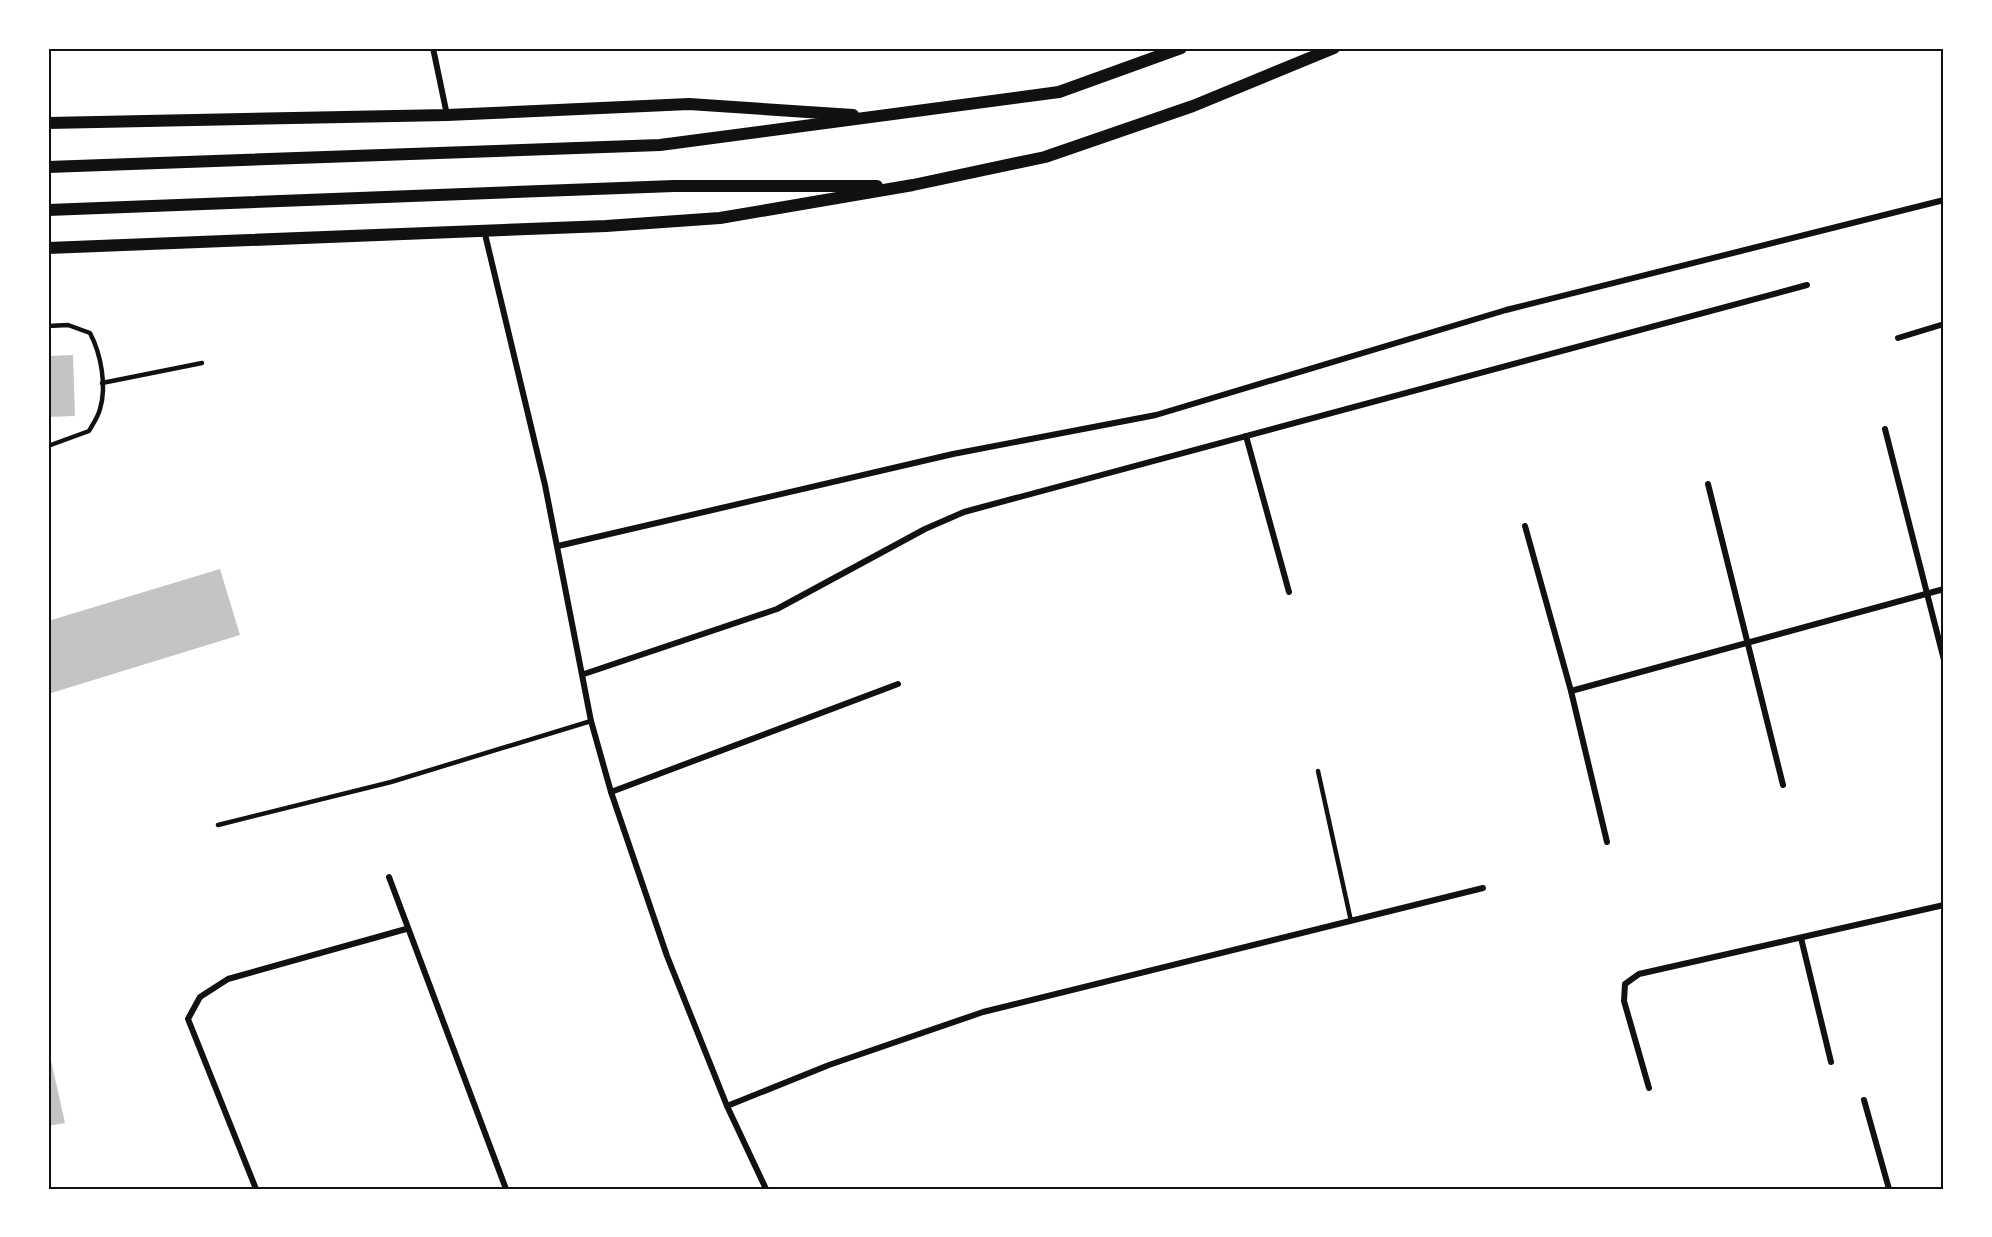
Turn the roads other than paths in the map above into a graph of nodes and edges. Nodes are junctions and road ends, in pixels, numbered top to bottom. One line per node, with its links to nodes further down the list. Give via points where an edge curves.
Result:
1 (433, 48): 4 (street)
2 (1181, 48): 5 (main road, via 1059,92)
3 (1334, 48): 8 (main road, via 1193,106 1045,157)
4 (447, 115): 5 (main road, via 689,104); 6 (main road)
5 (881, 117): 7 (main road, via 660,145)
6 (48, 123)
7 (48, 167)
8 (914, 185): 10 (main road, via 674,186); 11 (main road, via 720,218)
9 (1944, 200): 24 (street, via 1506,310 1156,415 953,454)
10 (48, 210)
11 (484, 230): 12 (main road); 24 (street)
12 (48, 248)
13 (1807, 285): 20 (street)
14 (1944, 324): 16 (street)
15 (48, 326): 18 (lane, via 68,325 90,333 99,349)
16 (1898, 338)
17 (202, 363): 18 (lane)
18 (102, 383): 21 (lane, via 100,409 89,431)
19 (1886, 429): 27 (street)
20 (1245, 436): 26 (street); 30 (street, via 964,512 777,609)
21 (48, 446)
22 (1708, 484): 28 (street)
23 (1525, 526): 32 (street)
24 (558, 546): 30 (street)
25 (1944, 589): 27 (street)
26 (1289, 592)
27 (1928, 593): 28 (street); 29 (street)
28 (1746, 644): 32 (street); 35 (street)
29 (1944, 660)
30 (584, 674): 33 (street)
31 (898, 684): 36 (street)
32 (1571, 691): 38 (street)
33 (591, 721): 36 (street); 37 (lane, via 391,782)
34 (1318, 771): 42 (lane)
35 (1783, 784)
36 (611, 792): 48 (street, via 667,956)
37 (218, 825)
38 (1608, 842)
39 (389, 877): 43 (street)
40 (1483, 888): 42 (street)
41 (1944, 905): 44 (street)
42 (1351, 921): 48 (street, via 983,1012 829,1065)
43 (406, 929): 49 (street, via 228,979 200,997 189,1019); 50 (street)
44 (1801, 938): 45 (street); 46 (street, via 1640,974 1625,984 1624,1001)
45 (1832, 1062)
46 (1649, 1088)
47 (1864, 1100): 52 (street)
48 (727, 1106): 51 (street)
49 (256, 1189)
50 (506, 1189)
51 (766, 1189)
52 (1890, 1189)

